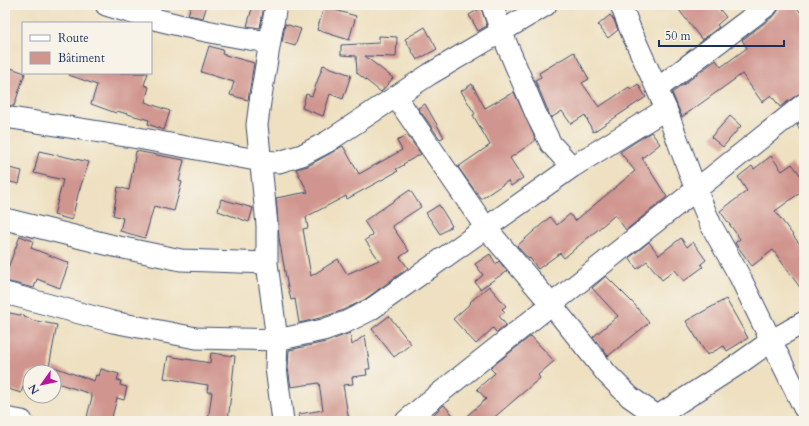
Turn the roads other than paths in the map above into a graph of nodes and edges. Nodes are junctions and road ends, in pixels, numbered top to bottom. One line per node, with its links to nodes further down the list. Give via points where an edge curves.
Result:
1 (106, 5): 8 (street, via 199,30)
2 (276, 5): 8 (street)
3 (492, 5): 7 (street)
4 (546, 5): 7 (street)
5 (621, 5): 9 (street)
6 (768, 5): 9 (street)
7 (501, 31): 10 (street); 15 (street, via 551,144)
8 (269, 42): 14 (street, via 257,125)
9 (657, 89): 12 (street)
10 (396, 97): 14 (street, via 327,142 302,155 279,162); 18 (street)
11 (804, 104): 16 (street)
12 (666, 109): 15 (street); 16 (street)
13 (5, 117): 14 (street)
14 (261, 161): 19 (street, via 267,225)
15 (572, 167): 18 (street)
16 (696, 190): 21 (street); 24 (street, via 711,226 739,275)
17 (5, 219): 19 (street, via 181,260)
18 (486, 228): 21 (street); 23 (street, via 370,310 323,330)
19 (267, 263): 23 (street)
20 (5, 294): 23 (street, via 113,322 196,338)
21 (551, 304): 27 (street, via 607,374); 30 (street)
22 (804, 322): 24 (street)
23 (277, 340): 29 (street, via 276,368)
24 (771, 341): 25 (street); 27 (street)
25 (804, 408)
26 (5, 418): 28 (street)
27 (656, 419)
28 (22, 421)
29 (283, 421)
30 (406, 421)

